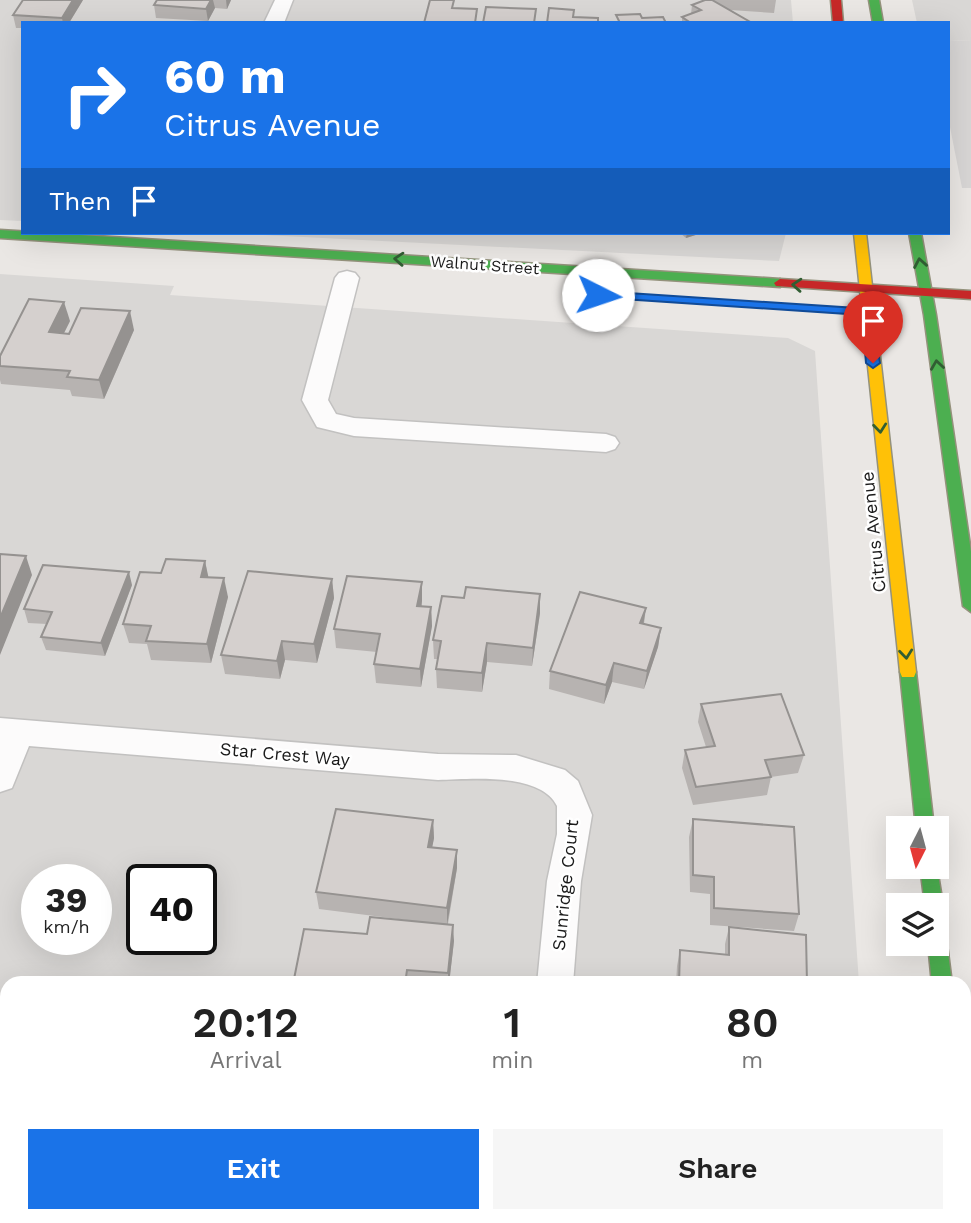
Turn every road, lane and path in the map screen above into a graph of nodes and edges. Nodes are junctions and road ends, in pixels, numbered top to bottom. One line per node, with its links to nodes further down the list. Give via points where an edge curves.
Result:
1 (284, 0): 4 (street)
2 (836, 0): 5 (main road)
3 (874, 0): 6 (main road)
4 (275, 21)
5 (838, 21)
6 (878, 21)
7 (0, 234): 8 (main road, Walnut Street)
8 (21, 235)
9 (37, 235): 12 (main road, Walnut Street)
10 (860, 235): 14 (main road, Citrus Avenue)
11 (915, 235): 15 (main road, one-way to 11)
12 (183, 239): 14 (main road, Walnut Street, one-way to 12)
13 (347, 278): 17 (street, via 315,400 326,421 354,427)
14 (865, 289): 15 (main road, Walnut Street); 22 (main road, Citrus Avenue, one-way to 22)
15 (925, 292): 16 (main road, Walnut Street); 18 (main road, one-way to 15)
16 (971, 295)
17 (606, 443)
18 (971, 606)
19 (9, 732): 20 (street); 21 (street, Star Crest Way, via 438,767 497,766 552,779)
20 (0, 779)
21 (565, 789): 24 (street, Sunridge Court, via 574,820)
22 (924, 816)
23 (939, 956): 25 (main road)
24 (556, 976)
25 (941, 976)

